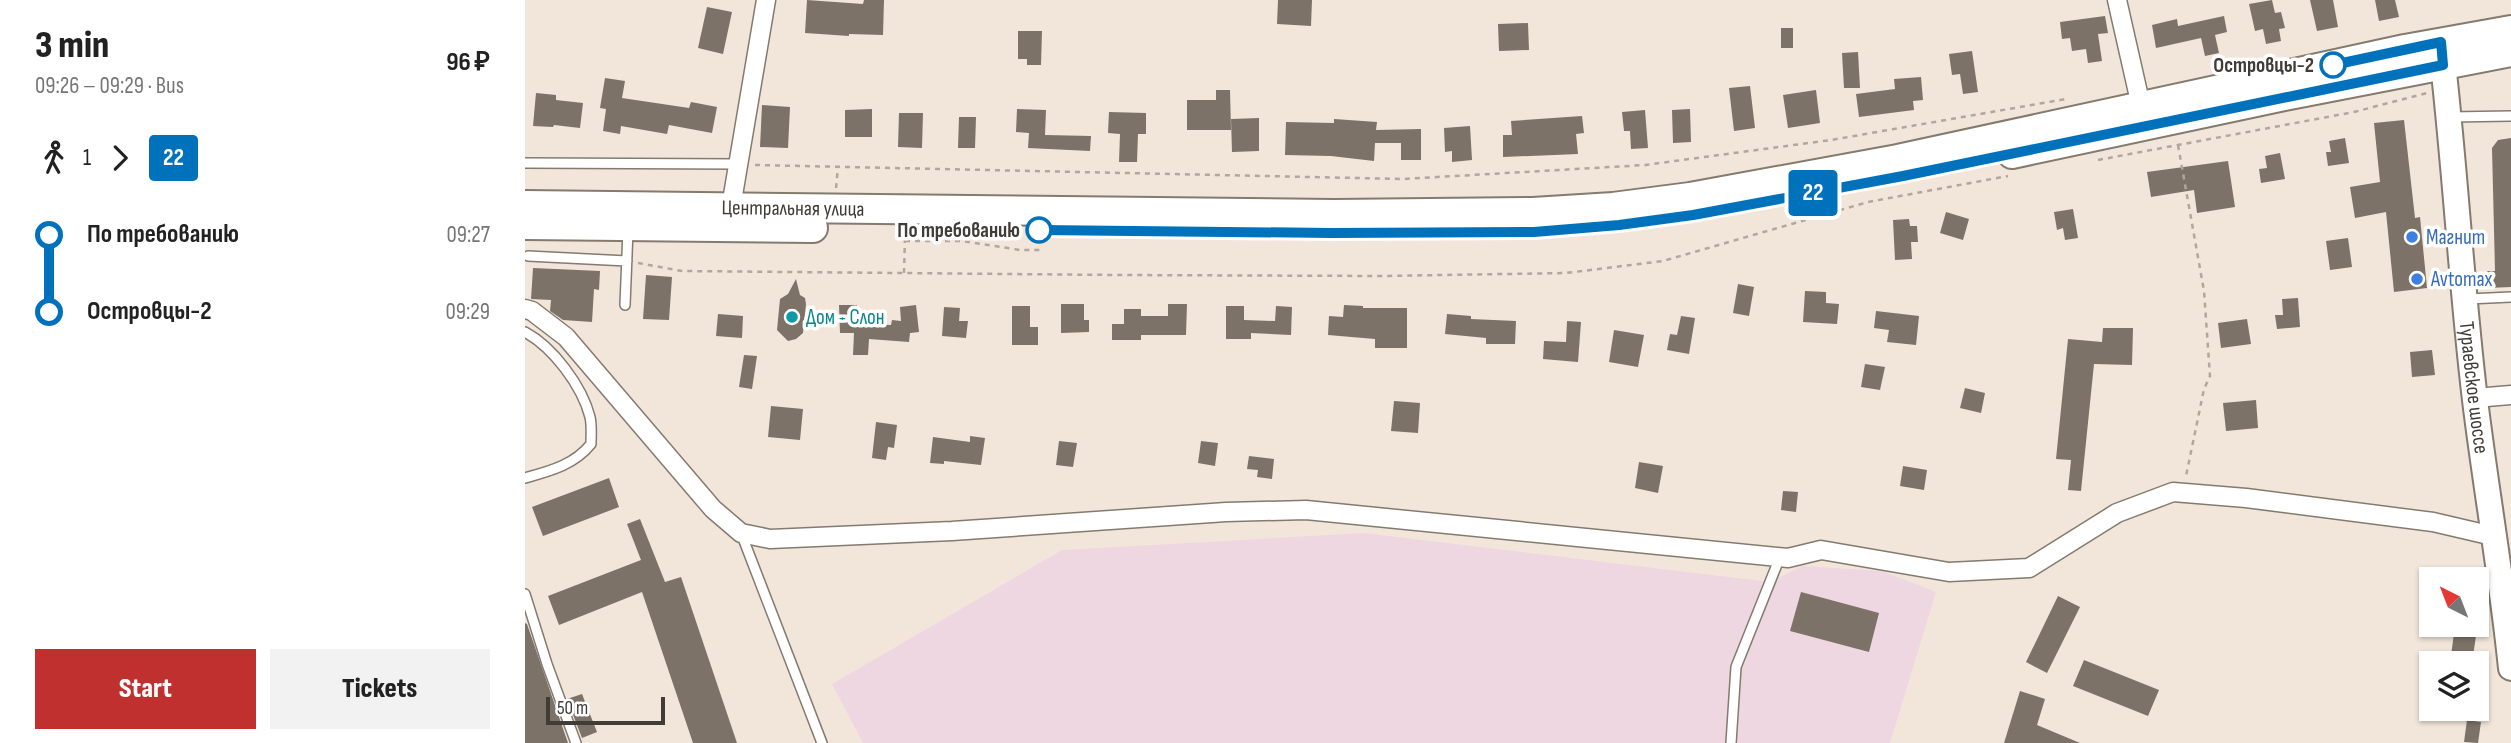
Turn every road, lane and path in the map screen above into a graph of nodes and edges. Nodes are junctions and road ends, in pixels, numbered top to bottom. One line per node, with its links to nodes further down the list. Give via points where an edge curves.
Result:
1 (766, 0): 13 (street)
2 (2117, 0): 7 (street)
3 (2511, 30): 5 (main road, Центральная улица)
4 (2511, 51): 5 (main road, Центральная улица)
5 (2443, 65): 7 (main road, Центральная улица); 9 (main road, Тураевское шоссе); 10 (path, via 2354,112); 20 (main road, Центральная улица, via 1903,176 1619,225 1534,232 1332,233)
6 (2060, 100): 14 (path, via 1831,140 1645,165 1403,179)
7 (2141, 106): 18 (main road, Центральная улица, via 1898,159 1613,207 1347,214)
8 (2511, 116): 9 (lane)
9 (2448, 117): 26 (main road, Тураевское шоссе)
10 (2178, 145): 11 (path); 33 (path, via 2204,291 2210,376)
11 (2091, 161)
12 (525, 163): 13 (lane)
13 (738, 164): 14 (path); 18 (street)
14 (838, 167): 16 (path)
15 (1999, 178): 24 (path, via 1868,202 1663,261 1566,273)
16 (836, 188)
17 (525, 205): 18 (main road, Центральная улица)
18 (731, 207)
19 (525, 225): 20 (main road, Центральная улица)
20 (629, 226): 23 (lane)
21 (1042, 250): 24 (path, via 905,239)
22 (528, 256): 23 (lane)
23 (627, 261): 24 (path, via 682,271); 27 (lane)
24 (904, 273)
25 (2511, 298): 26 (lane)
26 (2466, 299): 31 (main road, Тураевское шоссе)
27 (625, 306)
28 (525, 309): 34 (street, via 566,337 713,509)
29 (525, 332): 32 (lane, via 568,370 590,417 591,444 581,457)
30 (2511, 395): 31 (street)
31 (2475, 398): 35 (main road, Тураевское шоссе)
32 (525, 478)
33 (2182, 493): 35 (street, via 2433,522); 36 (street, via 2173,492 2117,513 2029,568 1949,572 1821,550)
34 (741, 533): 36 (street, via 770,539 1306,510); 41 (lane)
35 (2493, 536): 38 (main road, Тураевское шоссе)
36 (1780, 557): 42 (lane, via 1737,667)
37 (525, 594): 40 (lane)
38 (2508, 604): 39 (main road, Тураевское шоссе)
39 (2511, 668)
40 (576, 743)
41 (822, 743)
42 (1731, 743)

